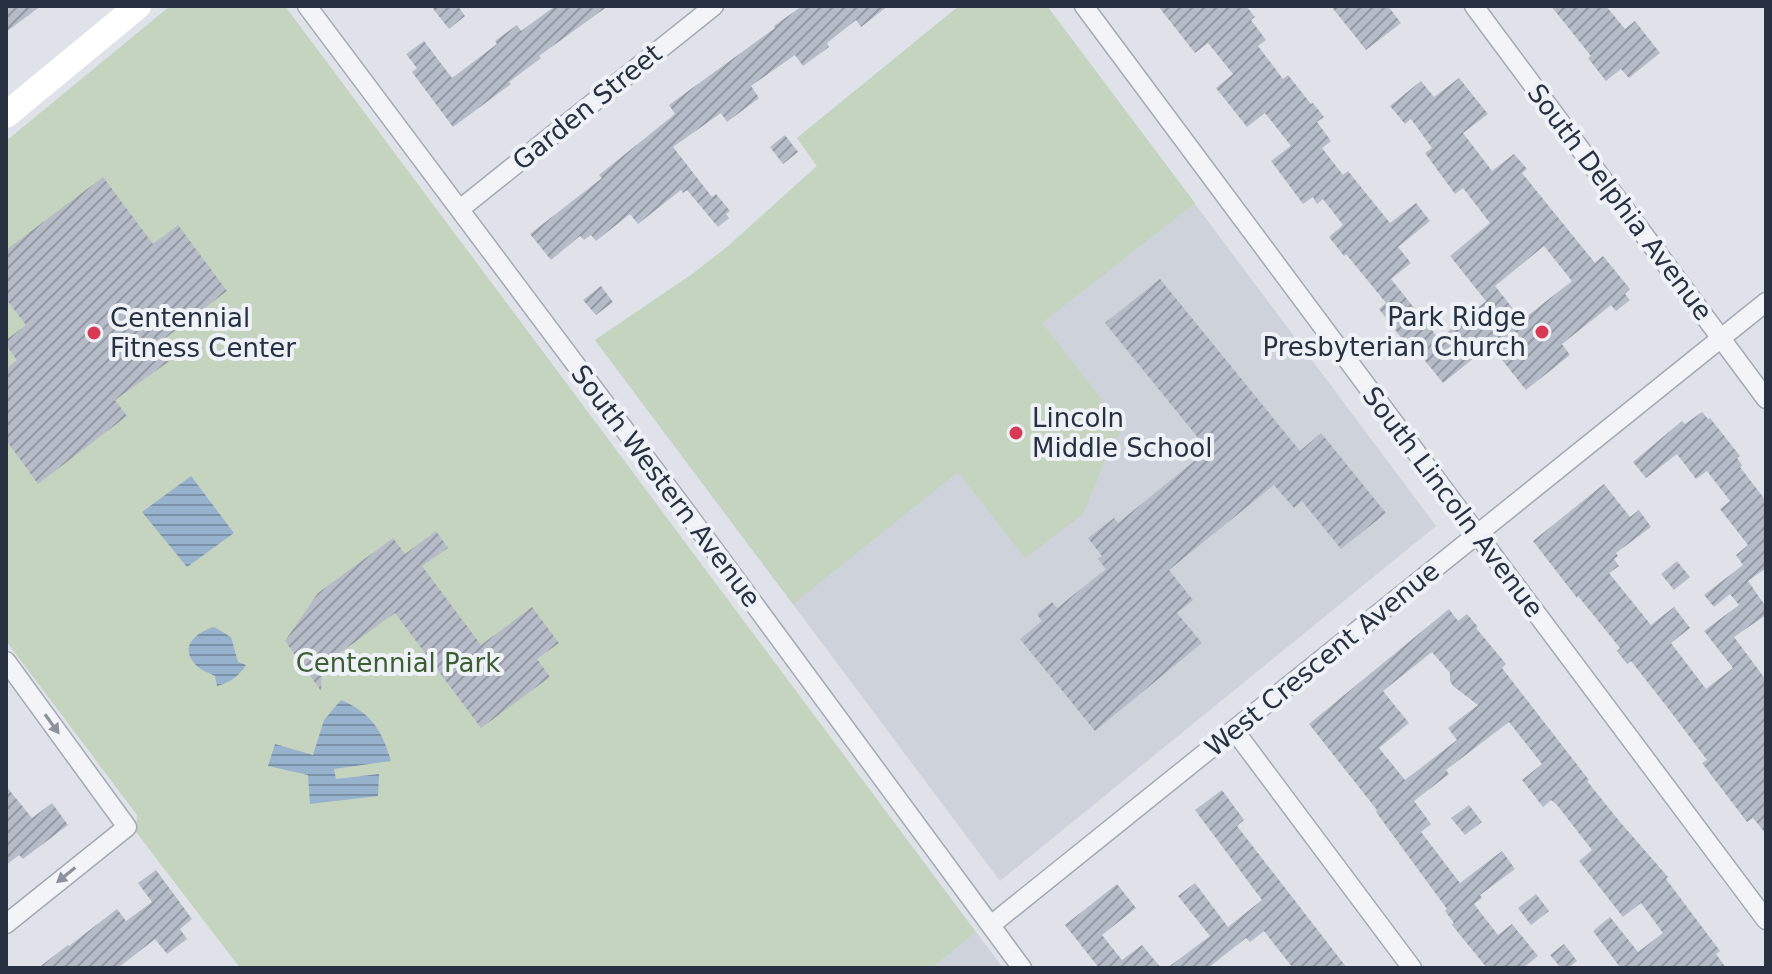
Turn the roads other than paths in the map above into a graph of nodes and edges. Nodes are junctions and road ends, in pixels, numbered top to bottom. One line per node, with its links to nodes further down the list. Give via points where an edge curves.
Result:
1 (138, 6): 6 (main road)
2 (307, 6): 7 (street, South Western Avenue)
3 (714, 6): 7 (street, Garden Street)
4 (1084, 6): 11 (street, South Lincoln Avenue)
5 (1474, 6): 9 (street, South Delphia Avenue)
6 (6, 115)
7 (460, 209): 16 (street, South Western Avenue)
8 (1766, 302): 9 (street, West Crescent Avenue)
9 (1721, 338): 10 (street, South Delphia Avenue); 11 (street, West Crescent Avenue)
10 (1766, 399)
11 (1477, 534): 13 (street, West Crescent Avenue); 14 (street, South Lincoln Avenue)
12 (6, 661): 15 (street, one-way to 15, via 127,827)
13 (1234, 730): 16 (street, West Crescent Avenue); 18 (street)
14 (1766, 920)
15 (6, 924)
16 (991, 925): 17 (street, South Western Avenue)
17 (1022, 968)
18 (1412, 968)

